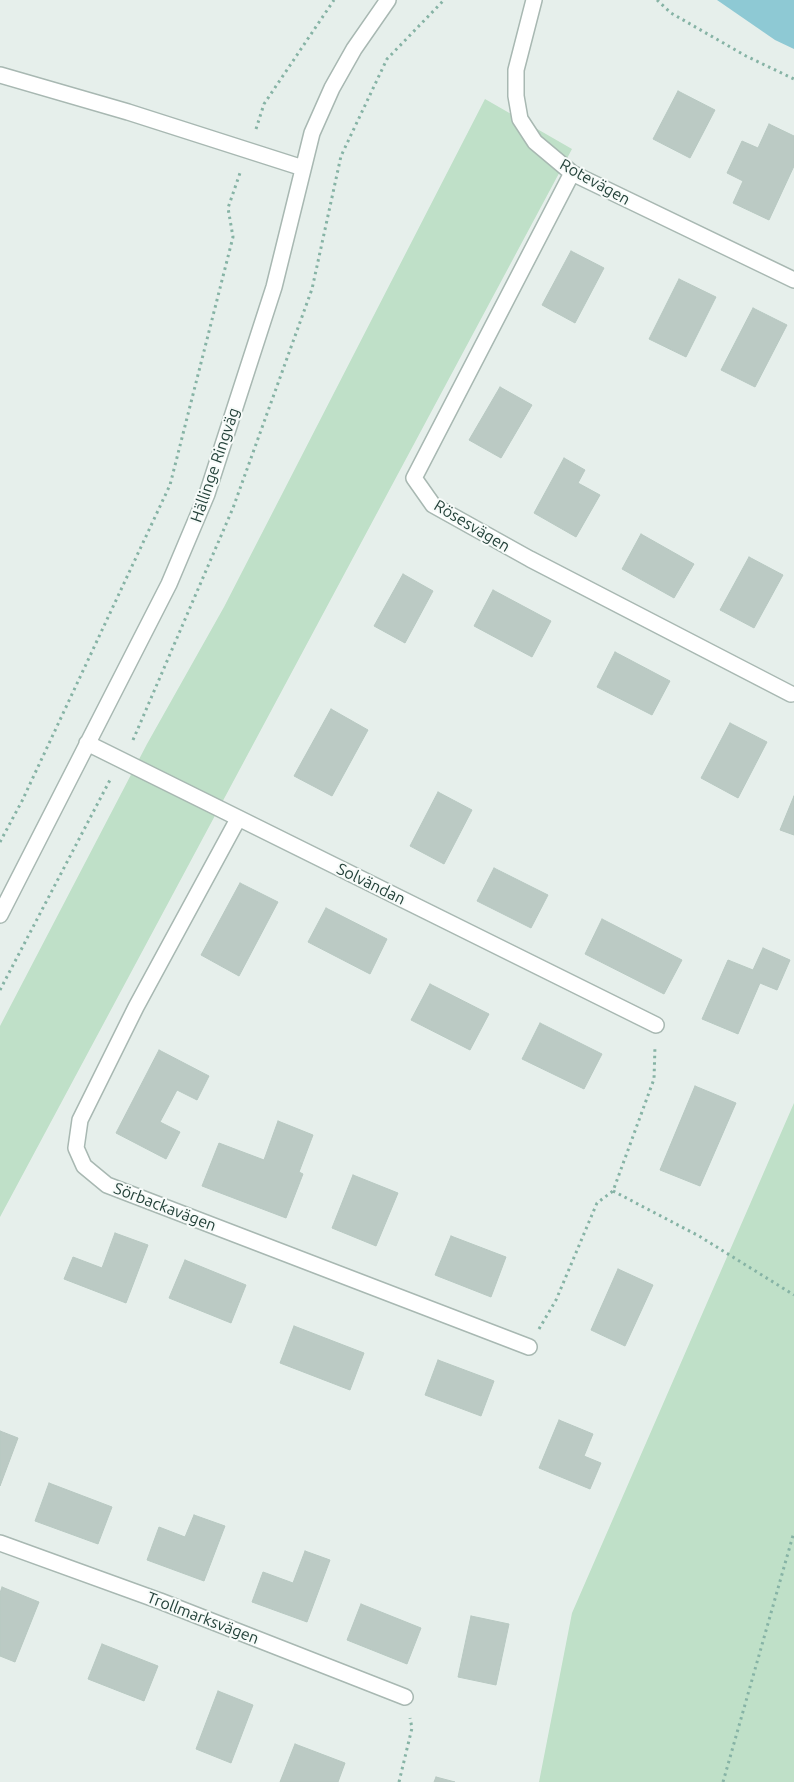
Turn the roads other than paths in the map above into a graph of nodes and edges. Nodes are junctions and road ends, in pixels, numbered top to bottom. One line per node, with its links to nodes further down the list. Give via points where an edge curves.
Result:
1 (388, 0): 4 (street, Hällinge Ringväg, via 332,88 312,133)
2 (534, 0): 5 (street, Rotevägen, via 516,70 520,120 535,142)
3 (0, 75): 4 (street)
4 (303, 168): 8 (street, Hällinge Ringväg, via 274,287 207,494 169,584)
5 (572, 173): 6 (street, Rotevägen); 7 (street, Rösesvägen, via 414,478 432,504 530,559)
6 (794, 280)
7 (791, 694)
8 (86, 743): 9 (street, Solvändan); 10 (street, Hällinge Ringväg)
9 (238, 819): 11 (street, Solvändan); 12 (street, Sörbackavägen, via 80,1120 76,1148 84,1166 107,1185)
10 (0, 916)
11 (656, 1025)
12 (528, 1347)
13 (0, 1543): 14 (street, Trollmarksvägen, via 160,1601)
14 (405, 1698)

